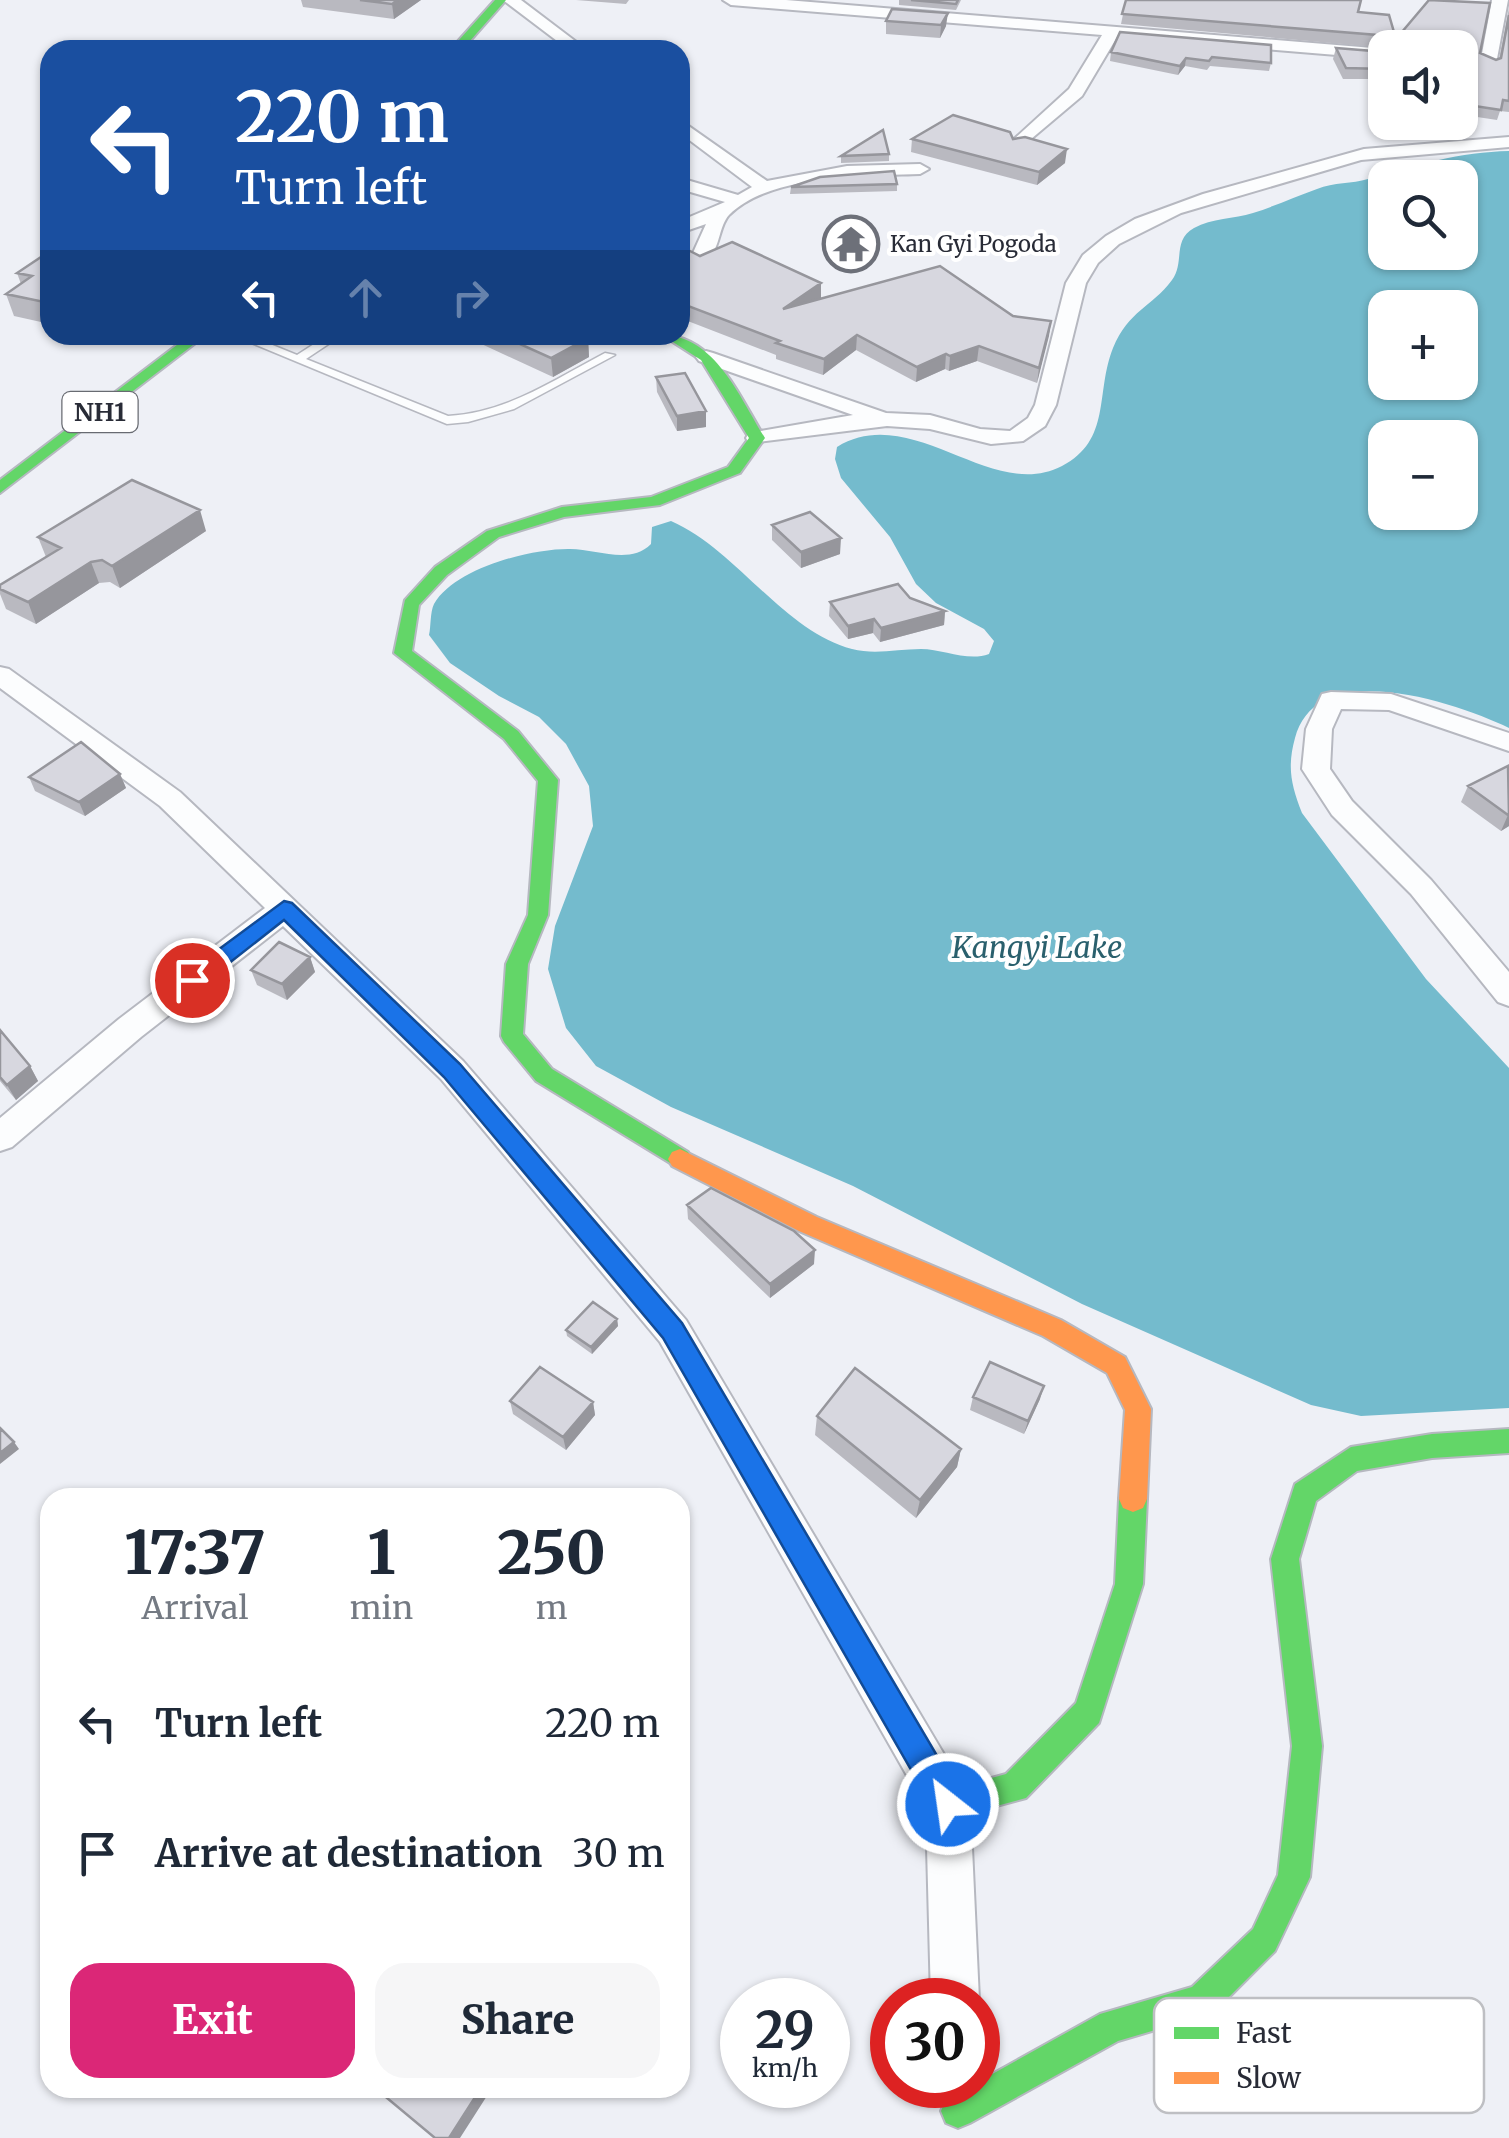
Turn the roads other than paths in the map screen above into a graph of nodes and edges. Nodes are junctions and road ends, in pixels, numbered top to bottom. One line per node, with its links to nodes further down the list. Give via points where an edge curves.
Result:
1 (501, 0): 7 (main road)
2 (511, 0): 8 (street)
3 (731, 0): 6 (street)
4 (1498, 2): 5 (street); 10 (street, via 1481,63)
5 (1478, 3)
6 (1112, 31): 9 (street); 13 (street, via 1076,92)
7 (465, 40)
8 (565, 40)
9 (1368, 53)
10 (1509, 66)
11 (690, 132): 15 (street)
12 (1509, 142): 27 (street, via 1369,153 1176,206 1112,244 1076,280 1061,358 1035,424 1025,433 1011,438)
13 (1018, 144)
14 (920, 169): 15 (street)
15 (764, 186): 17 (street)
16 (690, 188): 17 (street)
17 (728, 206): 18 (street); 19 (street)
18 (690, 223)
19 (702, 255)
20 (187, 345): 29 (main road, NH1)
21 (263, 345): 26 (lane)
22 (320, 345): 26 (lane)
23 (686, 345): 25 (main road)
24 (610, 355): 26 (lane, via 471,420 447,420)
25 (706, 357): 27 (street); 28 (main road)
26 (298, 359)
27 (887, 420): 28 (street)
28 (757, 438): 36 (main road, via 734,470 654,502 562,512 493,534 440,571 411,604 403,653 511,735 548,780 538,915 518,964 512,1036 544,1075 668,1152 808,1224 1052,1328 1116,1365 1138,1409 1129,1584 1088,1712 1016,1786)
29 (0, 488)
30 (0, 675): 32 (street, via 170,799)
31 (1509, 742): 33 (street, via 1391,702 1331,700 1319,729 1316,769 1342,808 1422,887)
32 (284, 909): 34 (street); 36 (street, via 452,1070 672,1330)
33 (1509, 994)
34 (0, 1137)
35 (1509, 1441): 38 (main road, via 1350,1460 1304,1493 1284,1559 1306,1746 1294,1876 1264,1940)
36 (948, 1804): 37 (street)
37 (953, 1978)
38 (1203, 1998)
39 (1154, 2014): 40 (main road, via 1112,2026)
40 (964, 2111)

